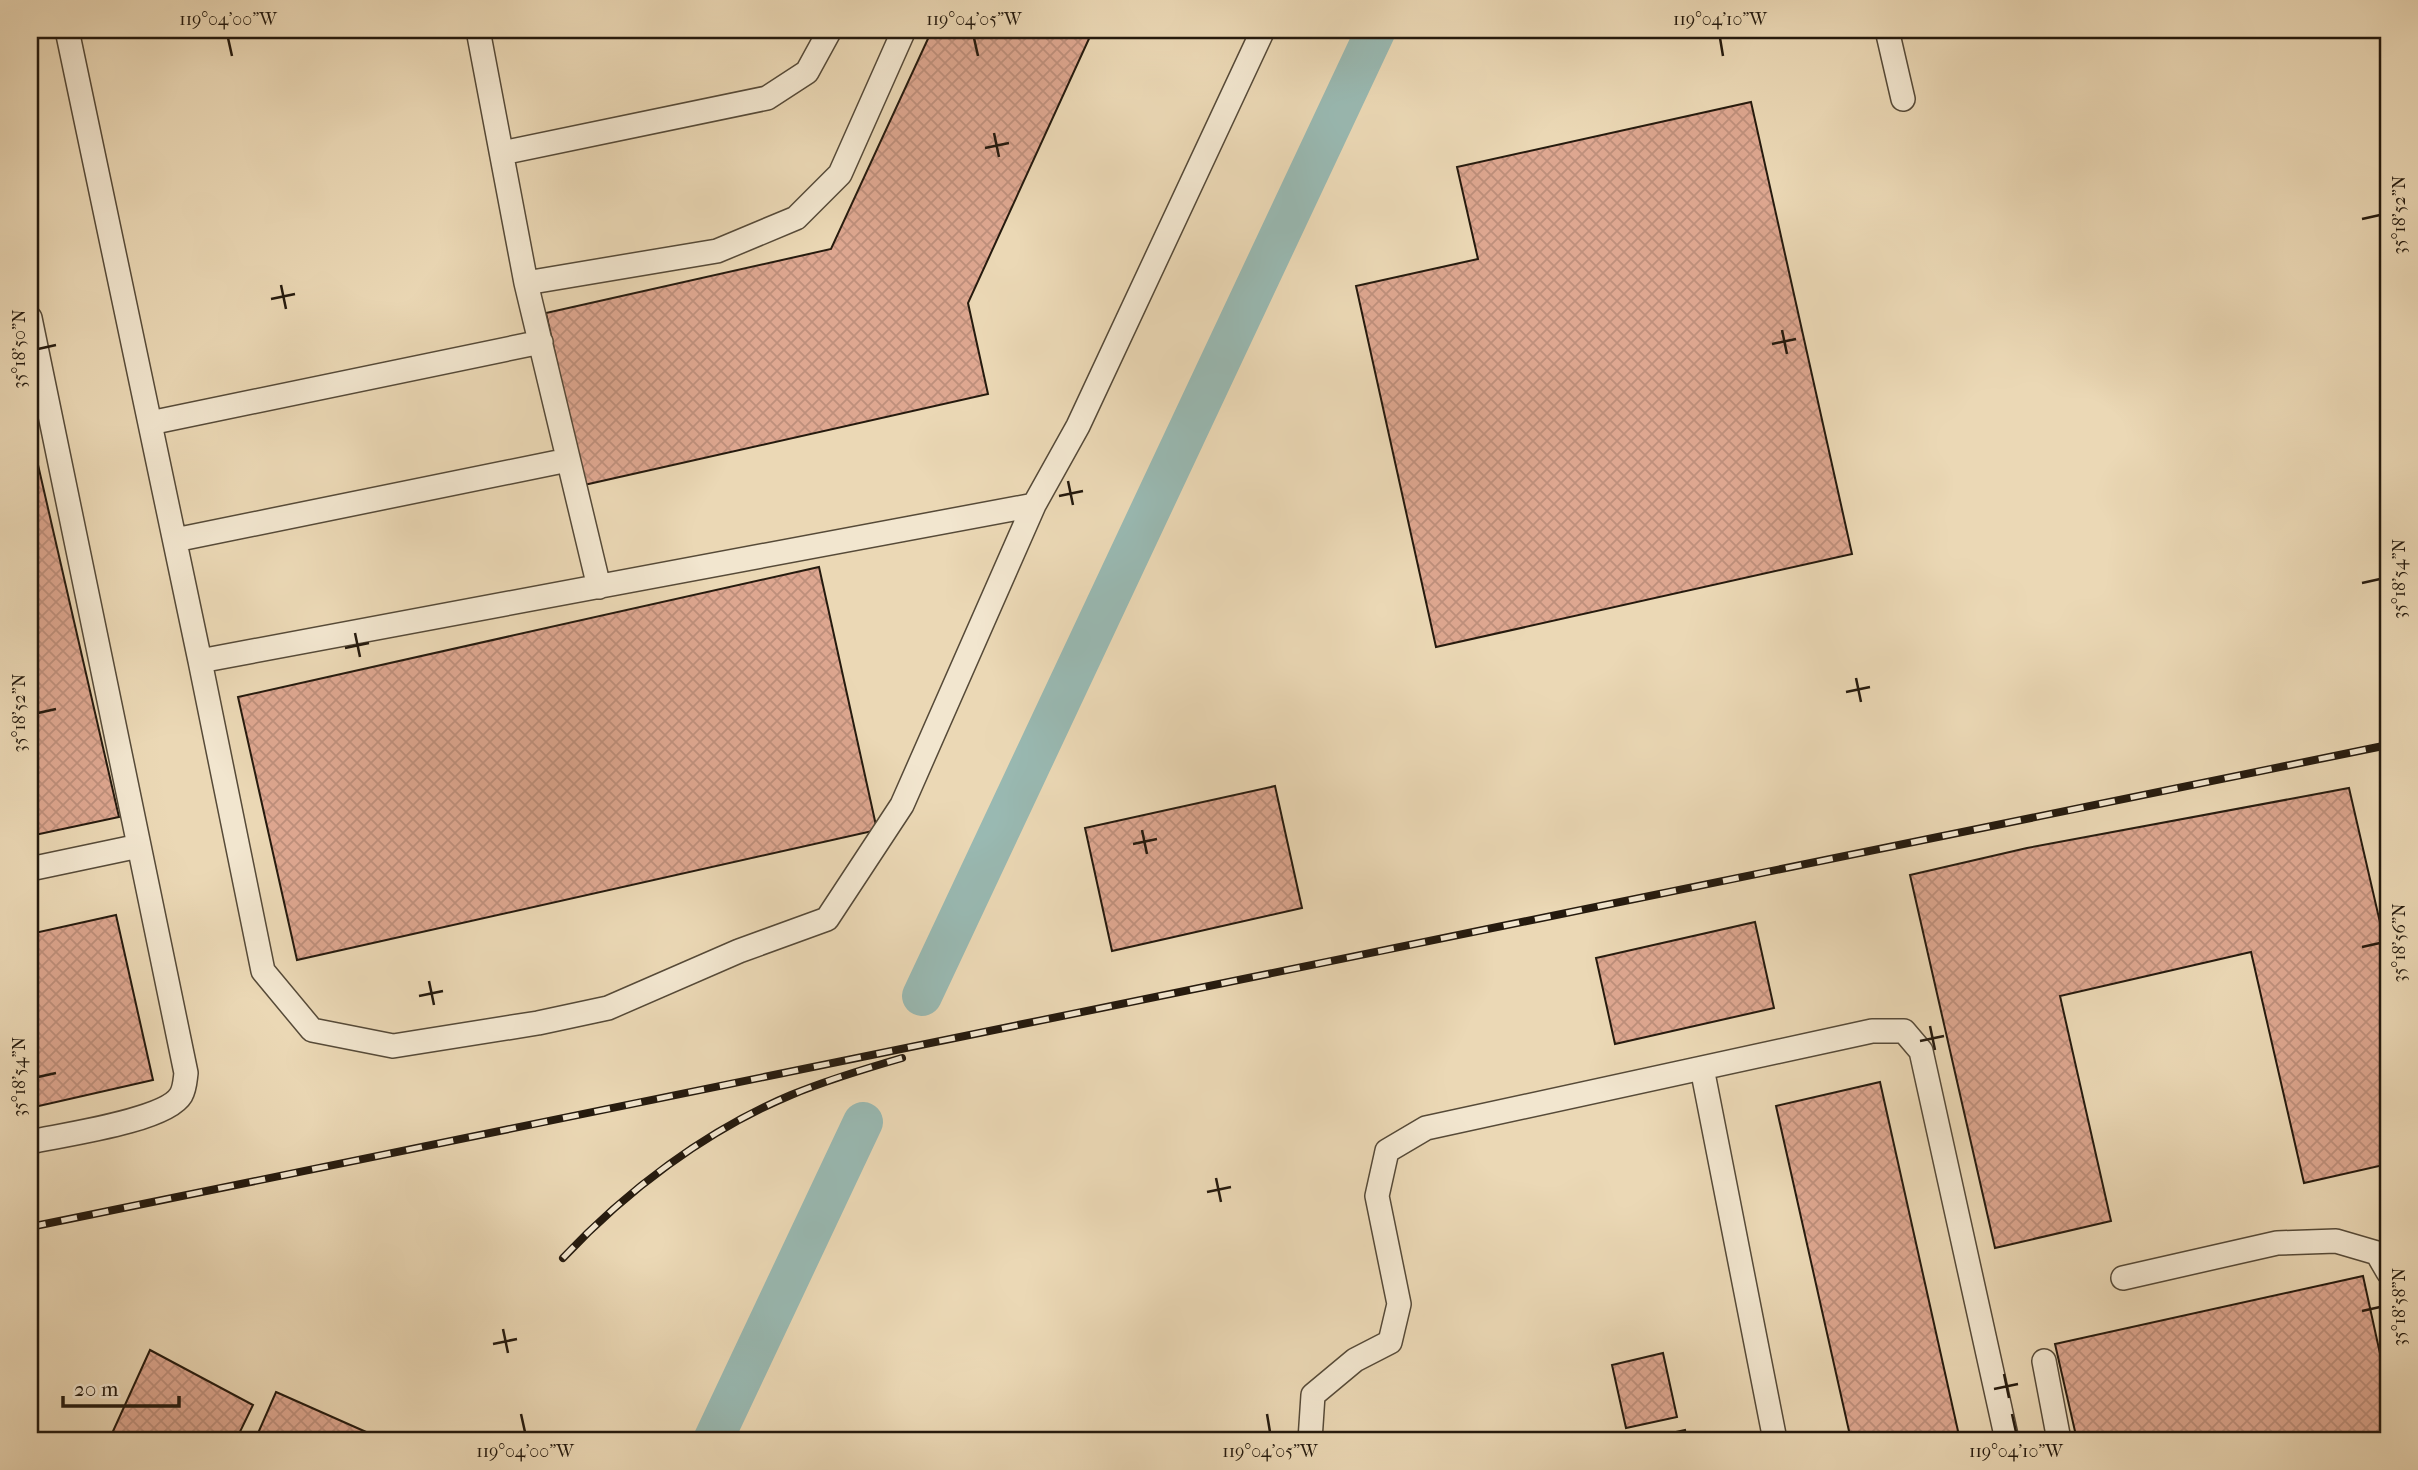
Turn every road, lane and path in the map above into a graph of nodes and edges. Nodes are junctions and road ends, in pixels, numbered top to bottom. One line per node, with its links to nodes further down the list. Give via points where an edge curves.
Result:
1 (67, 30): 12 (lane)
2 (478, 30): 8 (lane)
3 (830, 30): 8 (lane, via 807,72 767,98)
4 (904, 30): 9 (lane, via 840,174 796,218 717,251)
5 (1263, 30): 14 (lane, via 1078,426)
6 (1887, 30): 7 (lane)
7 (1903, 99)
8 (502, 153): 9 (lane)
9 (526, 283): 11 (lane)
10 (30, 318): 18 (lane)
11 (541, 342): 12 (lane); 13 (lane)
12 (150, 423): 15 (lane)
13 (568, 460): 15 (lane); 16 (lane)
14 (1034, 505): 16 (lane); 17 (lane, via 902,805 827,919 608,1008 538,1023 393,1046 312,1030 263,971)
15 (175, 540): 17 (lane)
16 (599, 587): 17 (lane)
17 (200, 661)
18 (139, 846): 19 (lane); 21 (lane, via 186,1073 181,1096 139,1119)
19 (30, 869)
20 (1702, 1068): 25 (lane, via 1426,1128 1387,1151 1377,1196 1399,1304 1390,1342 1355,1360 1313,1395); 26 (lane); 27 (lane, via 1871,1031 1904,1031 1921,1051)
21 (30, 1142)
22 (2388, 1272): 23 (lane, via 2377,1253 2336,1241 2277,1243)
23 (2123, 1278)
24 (2044, 1361): 28 (lane)
25 (1310, 1440)
26 (1775, 1440)
27 (2007, 1440)
28 (2059, 1440)

